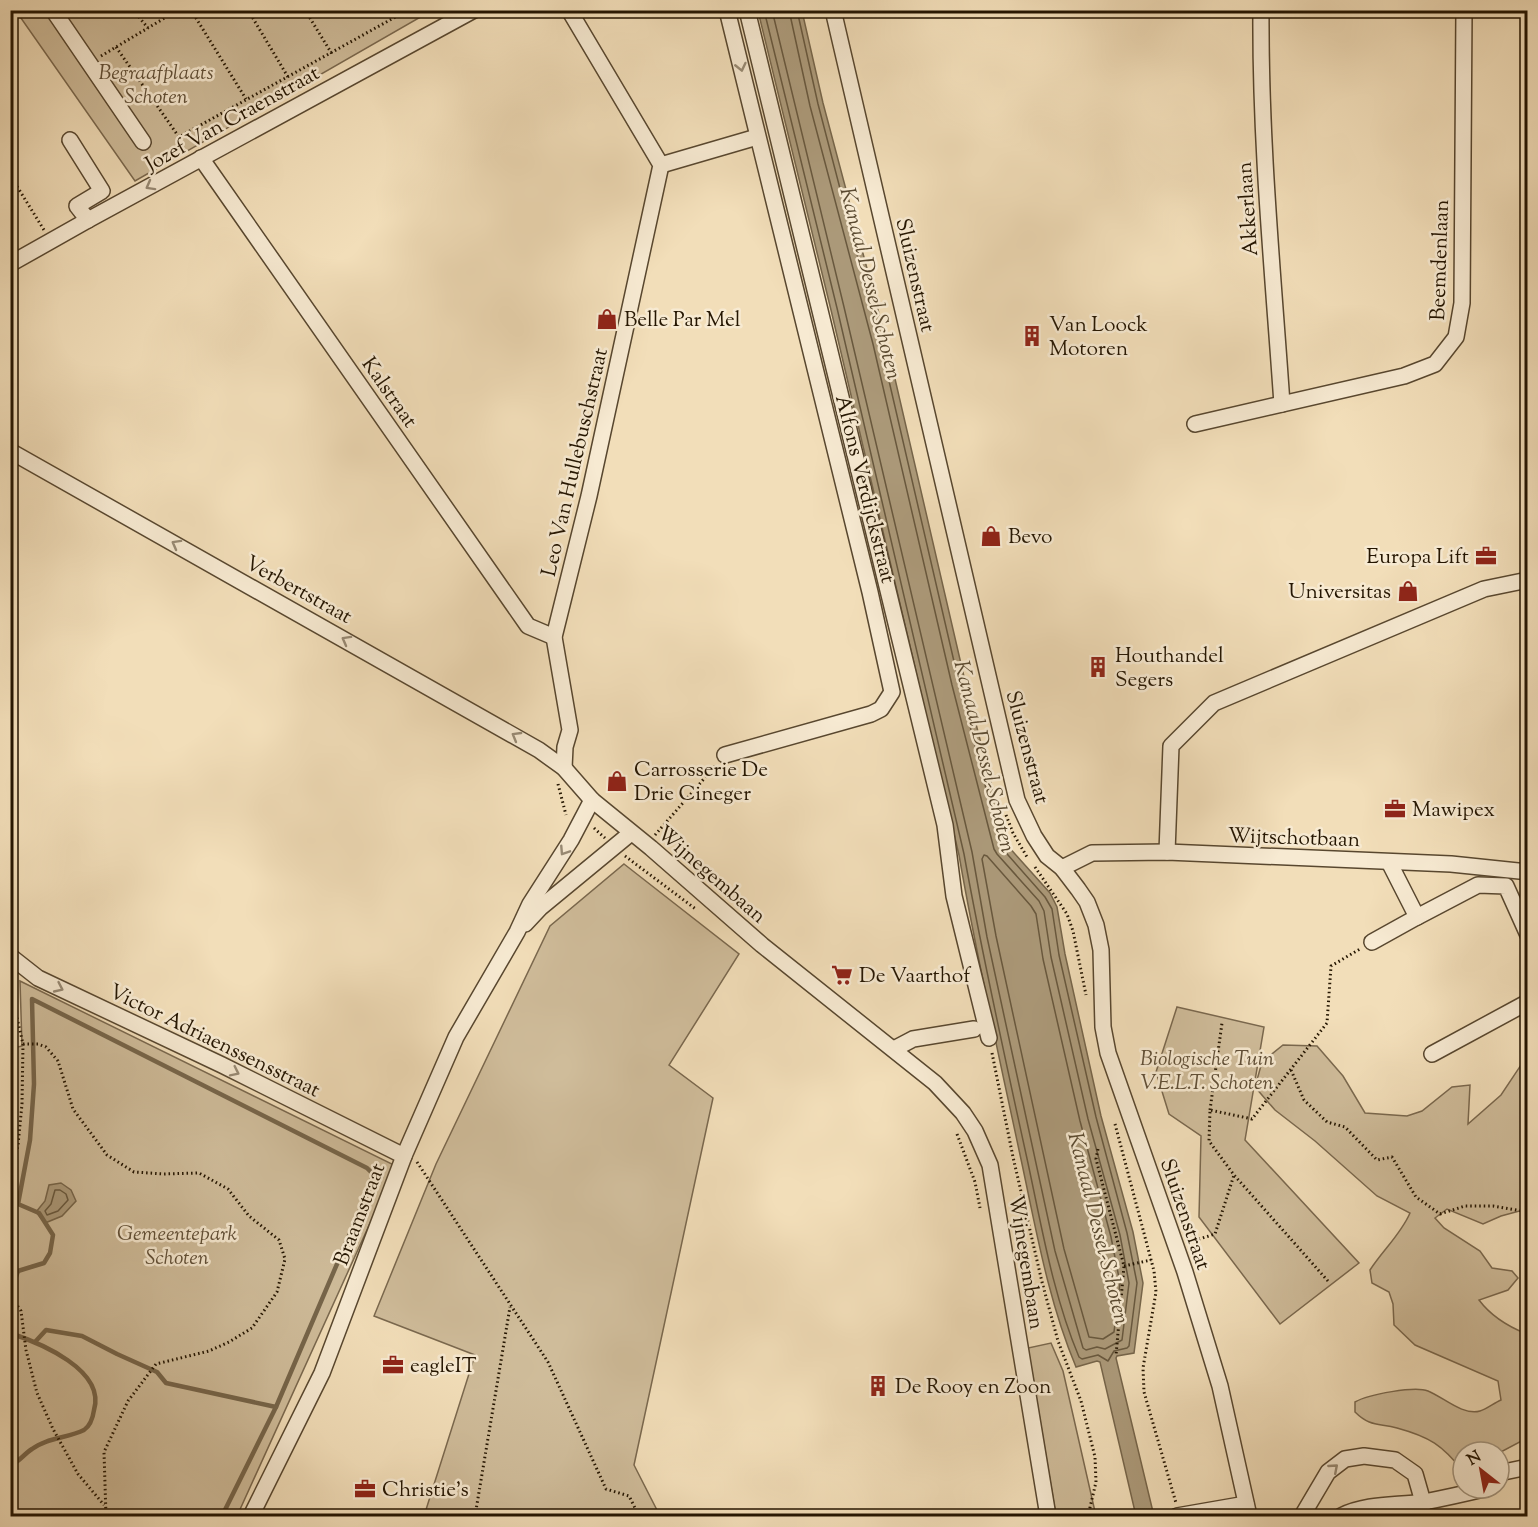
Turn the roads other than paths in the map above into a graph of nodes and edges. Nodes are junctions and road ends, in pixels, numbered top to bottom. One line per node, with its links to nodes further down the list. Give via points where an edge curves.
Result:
1 (53, 10): 11 (street)
2 (474, 10): 12 (street, Jozef Van Craenstraat)
3 (569, 10): 13 (street)
4 (727, 10): 9 (street, Alfons Verdijckstraat, one-way to 9)
5 (747, 10): 40 (street, via 945,825 954,896)
6 (833, 10): 27 (street, Sluizenstraat, via 1017,800 1047,856)
7 (1262, 10): 16 (street, Akkerlaan, via 1264,141)
8 (1464, 10): 16 (street, Beemdenlaan, via 1462,303 1456,337 1435,364 1404,376)
9 (757, 137): 13 (street); 21 (street, Alfons Verdijckstraat, via 870,592 891,692 881,709 871,714)
10 (69, 140): 14 (street, via 102,191 78,206)
11 (144, 142)
12 (201, 158): 14 (street, Jozef Van Craenstraat, one-way to 14); 20 (street, Kalstraat, via 528,626)
13 (661, 165): 20 (street, Leo Van Hullebuschstraat)
14 (88, 220): 15 (street, Jozef Van Craenstraat)
15 (10, 264)
16 (1282, 404): 17 (street, Beemdenlaan)
17 (1194, 424)
18 (10, 452): 22 (street, Verbertstraat, one-way to 18, via 518,737)
19 (1527, 580): 25 (street, via 1484,589 1214,702 1171,746)
20 (554, 637): 22 (street, Leo Van Hullebuschstraat, via 570,730)
21 (725, 755)
22 (564, 768): 23 (street, Wijnegembaan)
23 (592, 800): 24 (street, Wijnegembaan); 30 (street, Braamstraat, one-way to 30)
24 (631, 832): 32 (street, Braamstraat); 41 (street, Wijnegembaan, via 762,945)
25 (1167, 852): 26 (street, Wijtschotbaan); 27 (street, Wijtschotbaan, via 1092,853)
26 (1389, 862): 28 (street, Wijtschotbaan); 33 (street)
27 (1062, 868): 48 (street, Sluizenstraat, via 1087,902 1096,925 1108,1053 1220,1386)
28 (1501, 868): 29 (street, Wijtschotbaan); 31 (street)
29 (1527, 872)
30 (546, 879): 32 (street); 34 (street, Braamstraat)
31 (1506, 886): 33 (street, via 1478,885); 35 (street)
32 (561, 891): 34 (street, Braamstraat)
33 (1417, 917): 36 (street)
34 (517, 932): 43 (street, Braamstraat, via 456,1037)
35 (1527, 935)
36 (1372, 942)
37 (10, 956): 43 (street, Victor Adriaenssensstraat, one-way to 43, via 38,978)
38 (1527, 1002): 42 (street)
39 (974, 1029): 41 (street, via 913,1039)
40 (989, 1038)
41 (894, 1049): 51 (street, Wijnegembaan, via 963,1113 988,1158)
42 (1432, 1054)
43 (406, 1152): 50 (street, Braamstraat, via 322,1372)
44 (1527, 1467): 45 (street)
45 (1511, 1470)
46 (1451, 1500): 47 (street)
47 (1422, 1509): 53 (street, one-way to 47, via 1328,1472 1345,1459 1364,1456 1395,1460 1415,1474); 54 (street, via 1372,1506)
48 (1248, 1510): 49 (street, Sluizenstraat)
49 (1218, 1513): 52 (street, Sluizenstraat)
50 (251, 1516)
51 (1048, 1516)
52 (1178, 1516)
53 (1302, 1516)
54 (1341, 1516)

